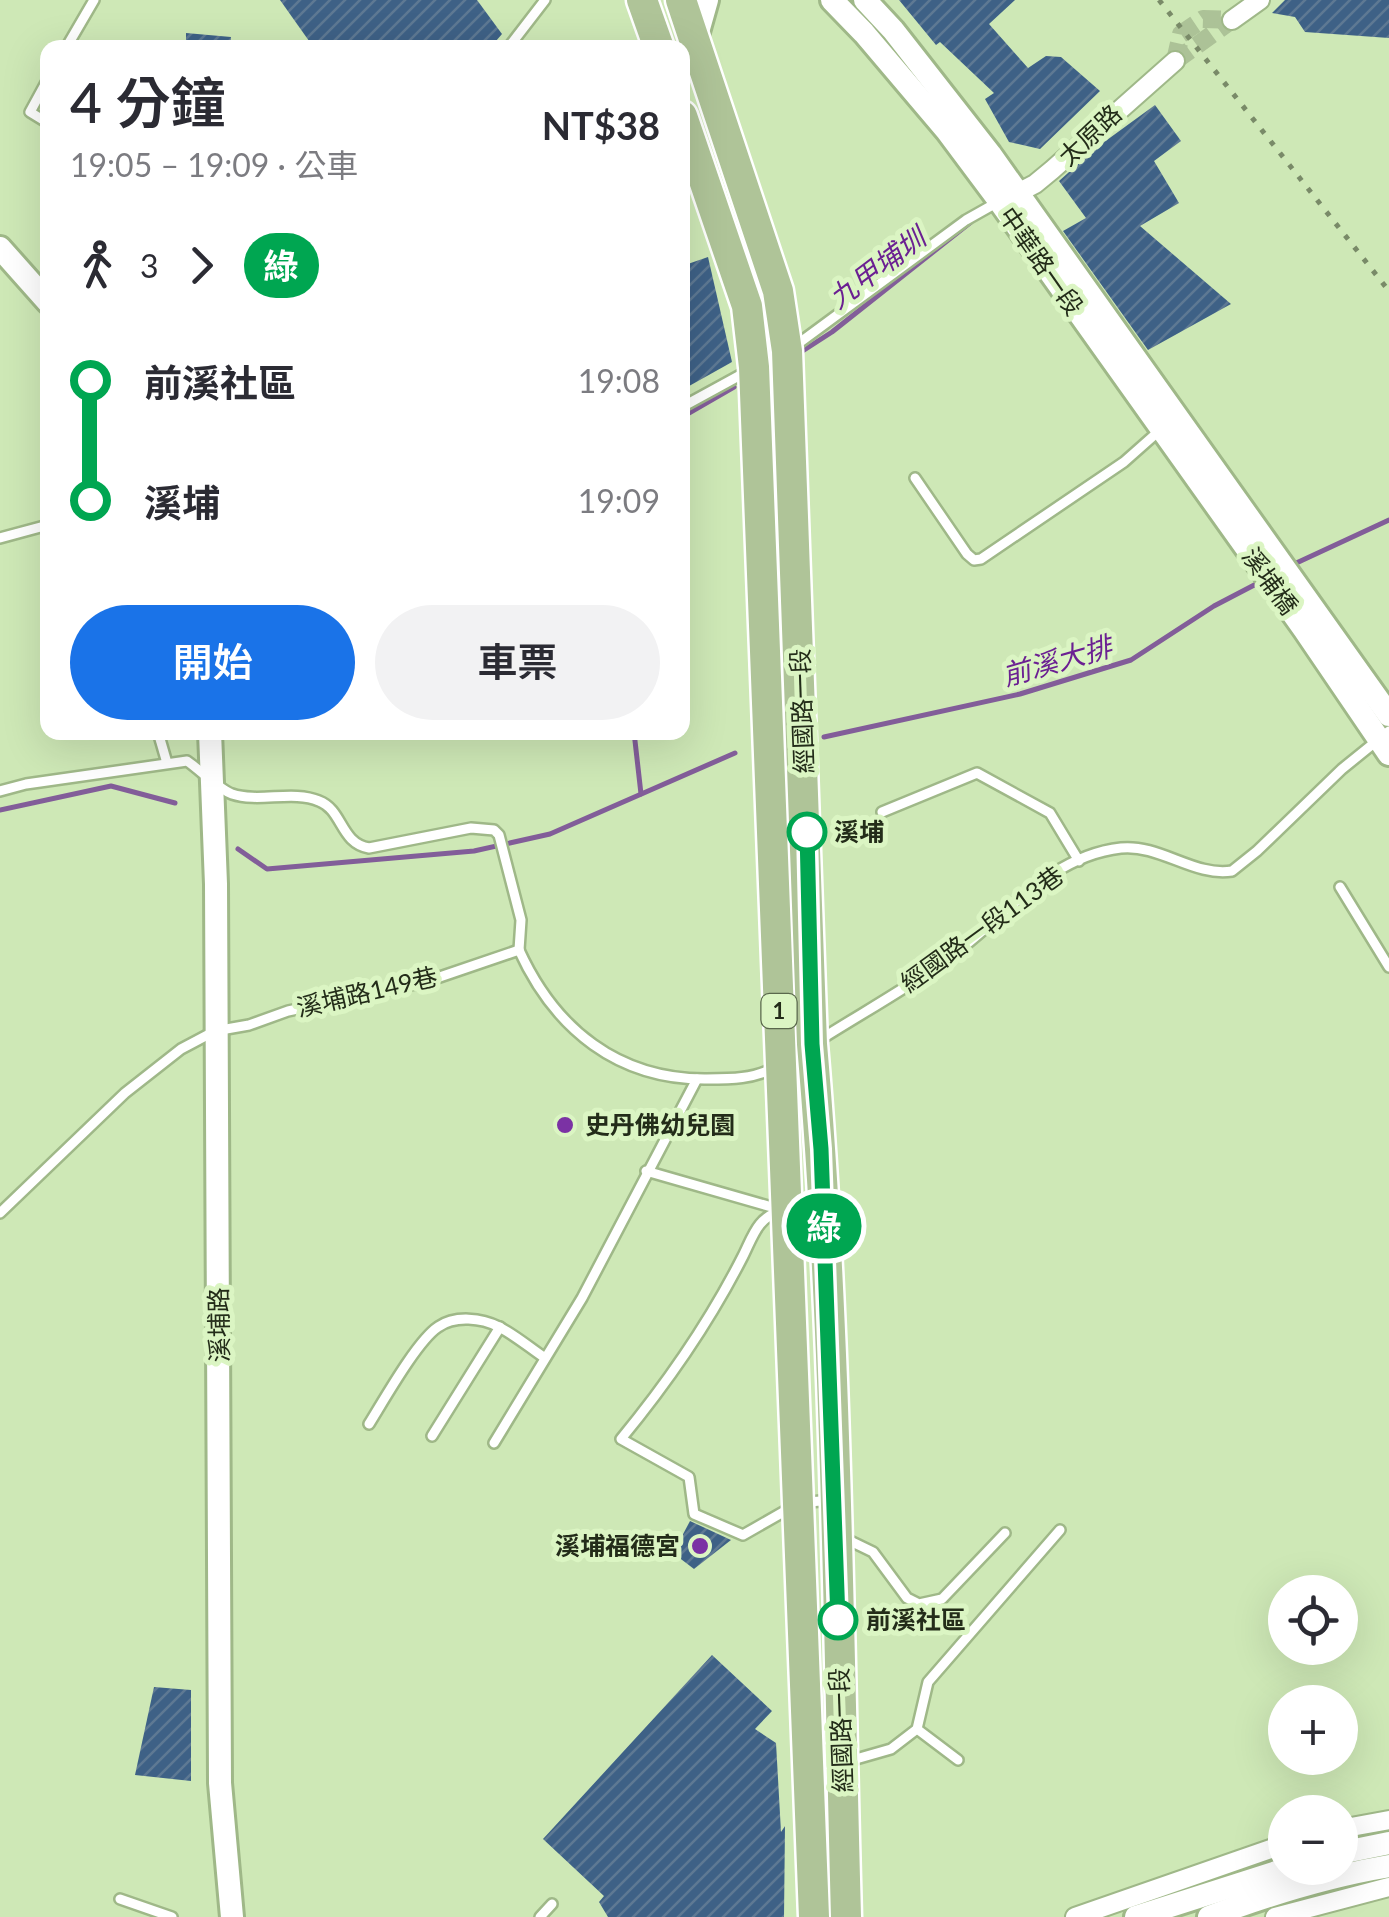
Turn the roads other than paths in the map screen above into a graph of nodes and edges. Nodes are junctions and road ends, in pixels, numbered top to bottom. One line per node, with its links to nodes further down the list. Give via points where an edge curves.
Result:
1 (94, 0): 11 (lane)
2 (544, 0): 12 (lane)
3 (642, 0): 13 (main road)
4 (680, 0): 10 (main road, 經國路一段 / 1)
5 (707, 0): 10 (street)
6 (832, 0): 18 (street, 中華路一段)
7 (865, 0): 18 (street, 中華路一段, via 978,138)
8 (1260, 0): 9 (street)
9 (1232, 20)
10 (696, 39): 21 (main road, 經國路一段 / 1, via 778,290)
11 (71, 40)
12 (514, 40)
13 (656, 40)
14 (1174, 61): 18 (street, 太原路, via 1052,170)
15 (40, 94): 16 (lane, via 30,112)
16 (40, 118)
17 (690, 139): 22 (main road, 經國路一段 / 1, via 747,306)
18 (1008, 198): 21 (lane, via 966,220); 24 (street, 中華路一段)
19 (0, 248): 20 (street)
20 (40, 293)
21 (787, 351): 22 (lane); 43 (main road, 經國路一段 / 1)
22 (754, 367): 23 (lane); 44 (main road, 經國路一段 / 1)
23 (690, 403)
24 (1169, 423): 25 (lane, via 1095,482 974,560); 27 (street, 中華路一段)
25 (915, 478)
26 (40, 526): 28 (lane)
27 (1244, 529): 29 (street, 溪埔橋)
28 (0, 538)
29 (1313, 624): 30 (street); 33 (street)
30 (1389, 715)
31 (160, 740): 34 (lane)
32 (210, 740): 35 (street, 溪埔路)
33 (1386, 741): 38 (lane, 經國路一段113巷, via 1232,871 1134,848)
34 (167, 763): 35 (lane, via 187,761); 36 (lane)
35 (212, 778): 40 (lane, via 231,794 315,798 328,805 349,840 368,848 470,828 494,830 520,920); 42 (street, 溪埔路)
36 (0, 791)
37 (882, 812): 38 (lane, via 977,773 1050,813)
38 (1080, 861): 43 (lane, 經國路一段113巷, via 1031,890 944,962)
39 (1340, 887): 41 (lane)
40 (519, 950): 42 (lane, 溪埔路149巷, via 425,982); 45 (lane, 經國路一段113巷, via 553,1006 605,1055)
41 (1389, 967)
42 (215, 1031): 48 (lane, 溪埔路149巷, via 124,1093); 73 (street, 溪埔路, via 220,1783)
43 (812, 1044): 44 (lane, 經國路一段113巷); 54 (main road, 經國路一段 / 1)
44 (782, 1062): 45 (lane, 經國路一段113巷, via 764,1073); 47 (main road, 經國路一段 / 1)
45 (697, 1079): 46 (lane)
46 (646, 1172): 47 (lane); 50 (lane)
47 (785, 1211): 55 (main road, 經國路一段 / 1); 55 (lane, via 761,1221 718,1305 621,1439 689,1477 694,1514 743,1535)
48 (0, 1213)
49 (500, 1327): 50 (lane); 51 (lane, via 468,1320 438,1327); 52 (lane)
50 (546, 1358): 53 (lane)
51 (369, 1424)
52 (432, 1436)
53 (494, 1443)
54 (834, 1500): 55 (lane); 57 (main road, 經國路一段 / 1)
55 (799, 1504): 75 (main road, 經國路一段 / 1)
56 (1060, 1530): 59 (lane, via 928,1682)
57 (835, 1534): 58 (lane, via 873,1552 907,1598 920,1604 942,1598); 61 (main road, 經國路一段 / 1)
58 (1005, 1534)
59 (917, 1729): 60 (lane); 61 (lane, via 891,1749)
60 (958, 1760)
61 (842, 1763): 76 (main road, 經國路一段 / 1)
62 (1389, 1820): 63 (street)
63 (1358, 1826)
64 (1389, 1843): 65 (street)
65 (1358, 1849)
66 (1268, 1850): 77 (street)
67 (1389, 1866): 79 (street)
68 (1268, 1875): 78 (street)
69 (1389, 1887): 80 (street)
70 (120, 1898): 72 (lane)
71 (552, 1904): 74 (lane)
72 (172, 1917)
73 (232, 1917)
74 (540, 1917)
75 (814, 1917)
76 (846, 1917)
77 (1075, 1917)
78 (1136, 1917)
79 (1209, 1917)
80 (1275, 1917)

